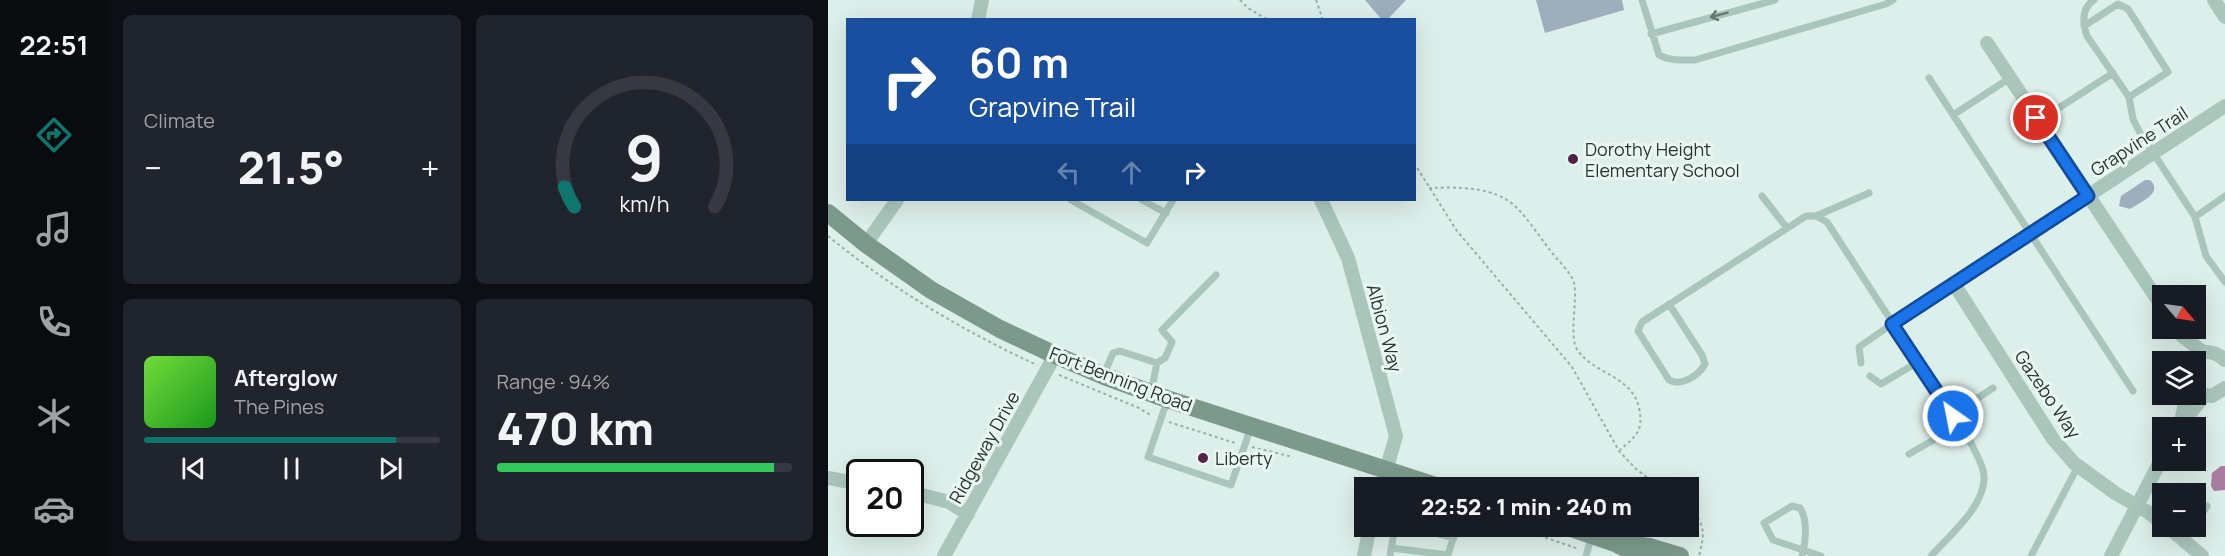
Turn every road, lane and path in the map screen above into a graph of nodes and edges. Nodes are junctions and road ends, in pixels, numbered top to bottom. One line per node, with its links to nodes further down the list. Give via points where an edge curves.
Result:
1 (982, 0): 12 (street)
2 (1240, 0): 13 (path)
3 (1316, 0): 14 (path)
4 (1642, 0): 16 (lane)
5 (1775, 0): 16 (lane, one-way to 16)
6 (1893, 0): 16 (lane, via 1695,60 1667,60 1659,55)
7 (2094, 0): 15 (lane, via 2088,3)
8 (2108, 0): 10 (lane)
9 (2214, 0): 11 (street)
10 (2118, 4): 15 (lane); 21 (lane, via 2128,9 2168,72)
11 (2225, 17)
12 (978, 18)
13 (1265, 18)
14 (1322, 18)
15 (2084, 26): 18 (lane)
16 (1652, 34)
17 (1987, 43): 20 (street)
18 (2113, 73): 21 (lane); 23 (lane)
19 (1929, 78): 24 (lane)
20 (2010, 78): 24 (lane); 30 (street)
21 (2129, 97): 25 (lane, via 2133,119)
22 (2225, 106): 25 (street, Grapvine Trail)
23 (2054, 111)
24 (1953, 115): 42 (lane)
25 (2154, 154): 30 (street, Grapvine Trail); 40 (lane)
26 (1416, 166): 27 (path)
27 (1430, 188): 71 (path, via 1457,231 1572,367); 71 (path, via 1482,190 1501,196 1516,206 1574,280 1574,342 1578,351 1631,389 1638,401 1639,432)
28 (1869, 193): 39 (lane)
29 (1762, 196): 41 (lane)
30 (2088, 196): 42 (street, Grapvine Trail); 47 (street)
31 (2225, 196): 40 (lane)
32 (896, 201): 43 (street)
33 (1073, 201): 38 (lane, via 1147,243)
34 (1144, 201): 38 (lane)
35 (1172, 201): 38 (lane)
36 (1321, 201): 75 (street, Albion Way, via 1348,258 1396,436)
37 (828, 213): 43 (street, Fort Benning Road)
38 (1166, 213)
39 (1816, 216): 41 (lane, via 1806,216); 49 (lane, via 1827,222)
40 (2195, 216): 45 (lane, via 2206,256)
41 (1787, 228): 48 (lane)
42 (2031, 234): 46 (street, Grapvine Trail); 61 (lane)
43 (866, 244): 53 (street, Fort Benning Road, via 931,290)
44 (1216, 275): 56 (lane, via 1162,330 1172,342 1165,358)
45 (2225, 282)
46 (1954, 284): 49 (street, Grapvine Trail); 74 (street, Gazebo Way, via 2053,439)
47 (2152, 292)
48 (1670, 304): 48 (lane, via 1705,364 1682,383 1669,380 1638,331 1642,322)
49 (1892, 324): 55 (lane); 57 (lane, via 1859,347)
50 (2187, 339): 51 (street)
51 (2202, 351)
52 (2206, 352): 54 (street)
53 (1055, 355): 58 (street, Fort Benning Road); 84 (street, Ridgeway Drive)
54 (2223, 356)
55 (1918, 362): 59 (lane, via 1881,384); 65 (lane)
56 (1157, 363): 58 (lane, via 1120,351 1113,353); 64 (lane)
57 (1861, 363)
58 (1104, 376): 64 (street, Fort Benning Road)
59 (1870, 376)
60 (1993, 388): 65 (lane, via 1960,409)
61 (2133, 391)
62 (2223, 392): 63 (street)
63 (2206, 393)
64 (1159, 396): 68 (lane); 69 (street, Fort Benning Road)
65 (1946, 406): 67 (lane)
66 (1139, 408): 68 (path)
67 (1953, 416): 73 (lane, via 1946,433); 106 (lane, via 1972,445 1984,475 1982,492 1971,513)
68 (1161, 419): 70 (path); 70 (lane, via 1148,457 1221,481 1231,484)
69 (1252, 424): 70 (lane); 75 (street, Fort Benning Road)
70 (1245, 446): 72 (path)
71 (1619, 451): 79 (path)
72 (1282, 453)
73 (1909, 454)
74 (2078, 466): 83 (street, Gazebo Way); 107 (lane)
75 (1387, 469): 77 (street, Albion Way); 78 (street, Fort Benning Road)
76 (2155, 471): 83 (street)
77 (1384, 477)
78 (1410, 477)
79 (1647, 477)
80 (828, 478): 81 (street)
81 (846, 481)
82 (924, 496): 84 (street, via 949,502)
83 (2137, 505): 85 (street, Gazebo Way); 108 (street)
84 (968, 514): 100 (street, Ridgeway Drive)
85 (2152, 516)
86 (1699, 520): 104 (path, via 1704,536)
87 (1368, 537): 101 (street)
88 (1393, 537): 98 (lane)
89 (1450, 537): 94 (lane)
90 (1551, 537): 97 (path)
91 (1578, 537): 97 (street)
92 (2179, 537): 95 (street)
93 (2186, 537): 95 (lane)
94 (1454, 538): 98 (lane, via 1448,555)
95 (2183, 541): 109 (street)
96 (1615, 543): 97 (street); 102 (street); 103 (street)
97 (1589, 547)
98 (1391, 552)
99 (1802, 553): 99 (lane, via 1773,540 1764,523 1792,506 1800,508 1805,515); 105 (lane)
100 (944, 556)
101 (1364, 556)
102 (1641, 556)
103 (1680, 556)
104 (1699, 556)
105 (1821, 556)
106 (1931, 556)
107 (2031, 556)
108 (2111, 556)
109 (2202, 556)

